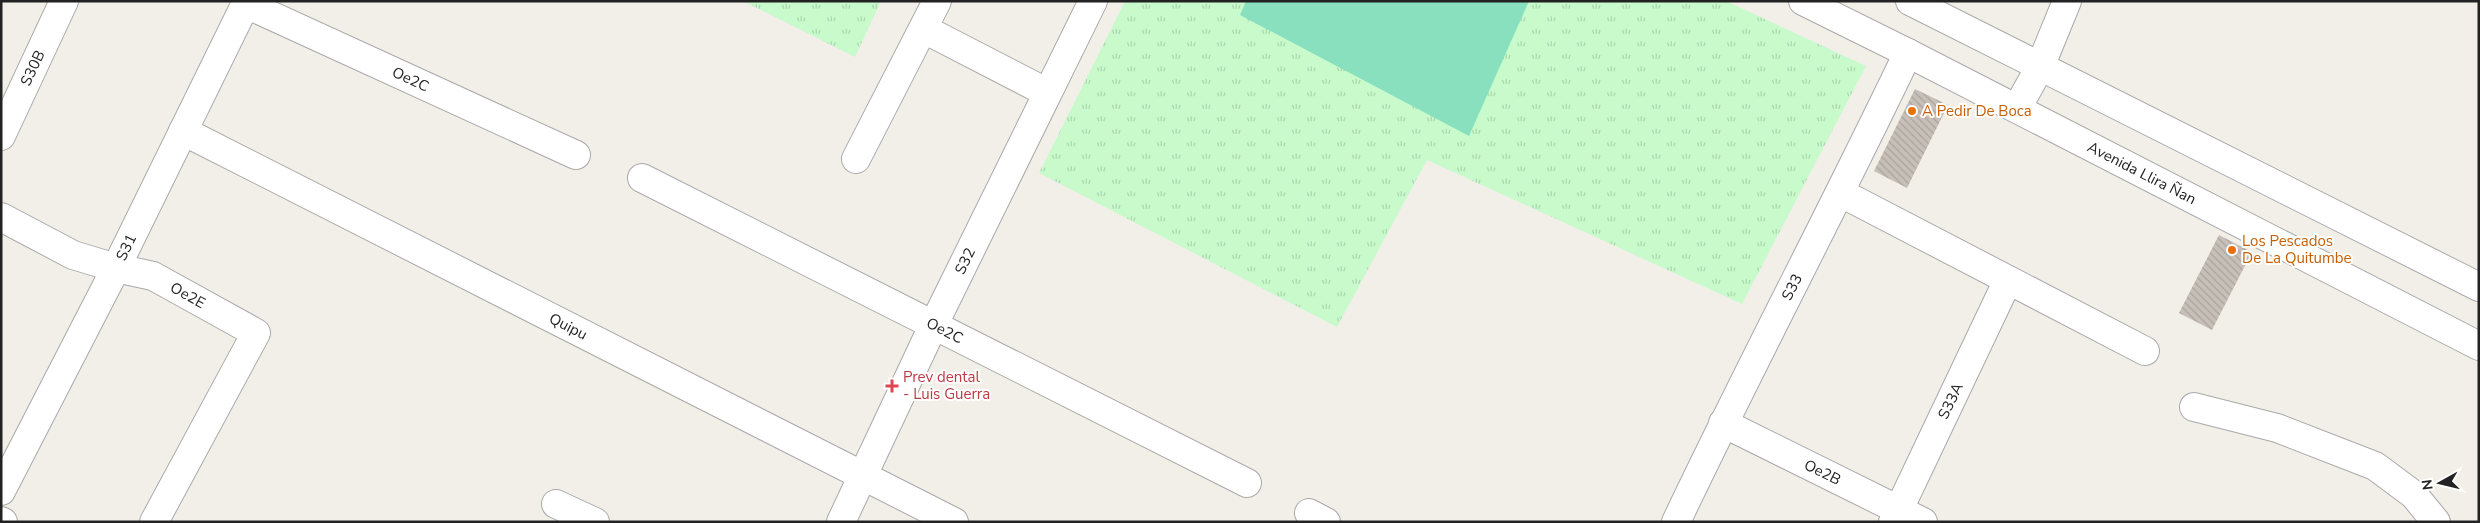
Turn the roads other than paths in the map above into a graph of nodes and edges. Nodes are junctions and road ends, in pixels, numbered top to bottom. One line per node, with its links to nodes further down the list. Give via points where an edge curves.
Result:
1 (64, 1): 14 (street, S30B)
2 (937, 1): 8 (street)
3 (1093, 1): 11 (street, S32)
4 (1803, 1): 9 (street, Avenida Llira Ñan)
5 (1910, 1): 10 (street)
6 (2066, 1): 10 (street)
7 (246, 2): 13 (street, S31); 15 (street, Oe2C)
8 (924, 29): 11 (street); 16 (street)
9 (1908, 52): 12 (street, Avenida Llira Ñan); 18 (street, S33)
10 (2040, 67): 12 (street); 22 (street)
11 (1046, 92): 23 (street, S32)
12 (2017, 108): 24 (street, Avenida Llira Ñan)
13 (183, 131): 20 (street, S31); 28 (street, Quipu)
14 (1, 136)
15 (576, 155)
16 (856, 159)
17 (642, 178): 23 (street, Oe2C)
18 (1841, 193): 21 (street); 27 (street, S33)
19 (1, 217): 20 (street, Oe2E, via 73,255)
20 (116, 268): 30 (street, S31); 33 (street, Oe2E, via 154,276 256,333)
21 (2008, 280): 25 (street); 32 (street, S33A)
22 (2479, 288)
23 (934, 324): 28 (street, S32); 29 (street, Oe2C)
24 (2479, 346)
25 (2145, 351)
26 (2194, 407): 39 (street, via 2277,428 2375,466 2414,495)
27 (1722, 423): 32 (street, Oe2B); 37 (street, S33)
28 (863, 477): 35 (street, S32); 36 (street, Quipu)
29 (1247, 483)
30 (1, 491)
31 (556, 504): 34 (street)
32 (1896, 516): 38 (street, Oe2B)
33 (154, 522)
34 (595, 522)
35 (841, 522)
36 (954, 522)
37 (1676, 522)
38 (1923, 522)
39 (2436, 522)

